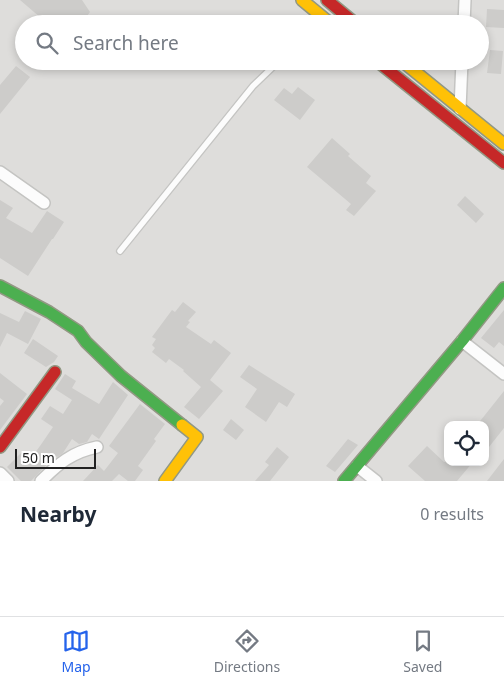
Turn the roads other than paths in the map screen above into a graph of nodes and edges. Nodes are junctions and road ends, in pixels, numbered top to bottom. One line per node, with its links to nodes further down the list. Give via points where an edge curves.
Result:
1 (302, 0): 4 (street)
2 (327, 0): 5 (street)
3 (465, 0): 6 (street)
4 (318, 15)
5 (345, 15)
6 (464, 15)
7 (270, 70): 16 (lane, via 253,86)
8 (388, 70): 13 (street)
9 (413, 70): 11 (street)
10 (462, 70): 11 (street)
11 (460, 109): 12 (street)
12 (504, 144)
13 (504, 163)
14 (0, 172): 15 (street)
15 (44, 203)
16 (120, 251)
17 (0, 286): 28 (street, via 78,331 121,376 197,437)
18 (504, 288): 19 (street)
19 (462, 341): 21 (street); 24 (street)
20 (55, 372): 22 (street)
21 (504, 374)
22 (0, 447)
23 (97, 447): 27 (street, via 59,463)
24 (357, 466): 29 (street); 30 (street)
25 (0, 473): 26 (street)
26 (8, 481)
27 (41, 481)
28 (165, 481)
29 (344, 481)
30 (376, 481)

